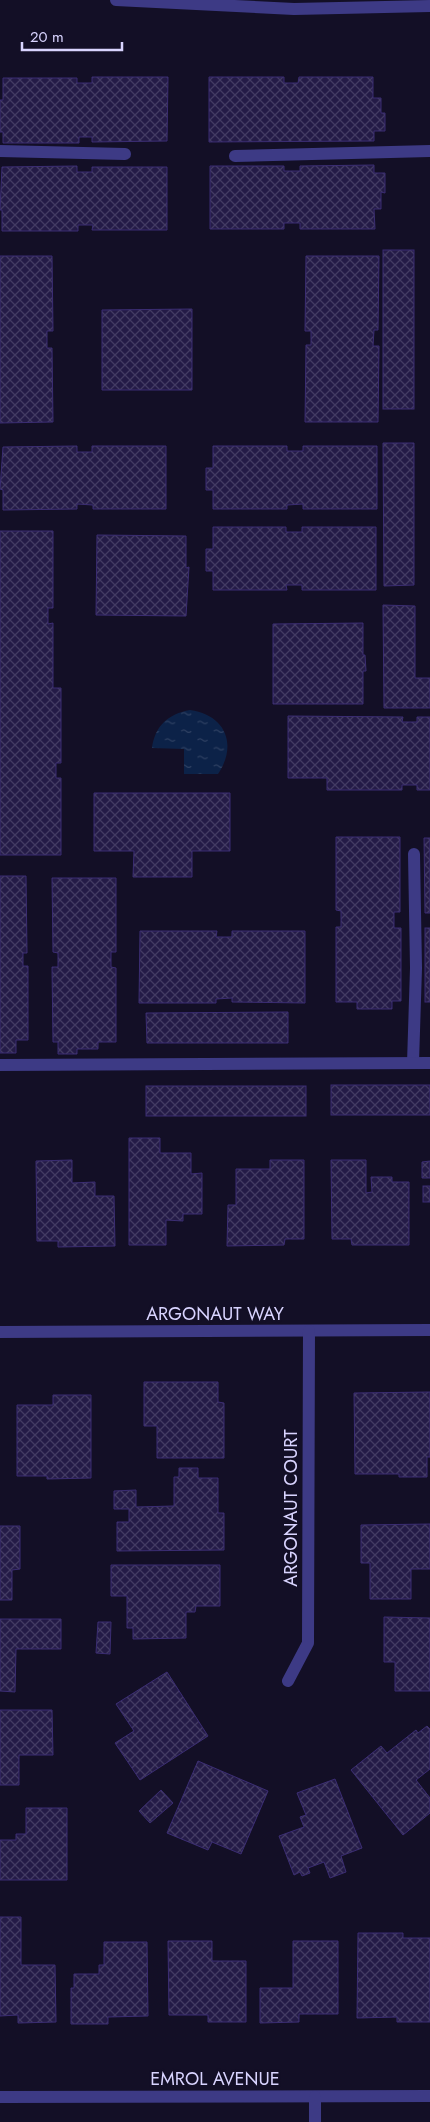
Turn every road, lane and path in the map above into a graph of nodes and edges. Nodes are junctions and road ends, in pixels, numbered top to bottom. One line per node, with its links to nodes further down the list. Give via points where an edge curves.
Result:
1 (116, 0): 2 (street)
2 (124, 0): 3 (street, via 294,9)
3 (430, 6)
4 (0, 151): 6 (street)
5 (430, 151): 7 (street)
6 (125, 154)
7 (234, 156)
8 (414, 854): 10 (street, via 416,968)
9 (430, 1063): 10 (street)
10 (413, 1064): 11 (street)
11 (0, 1066)
12 (430, 1330): 14 (street, ARGONAUT WAY)
13 (0, 1332): 14 (street, ARGONAUT WAY)
14 (309, 1332): 15 (street, ARGONAUT COURT, via 308,1643)
15 (288, 1680)
16 (430, 2096): 18 (street, EMROL AVENUE)
17 (0, 2097): 18 (street, EMROL AVENUE)
18 (315, 2097): 19 (street)
19 (315, 2122)

